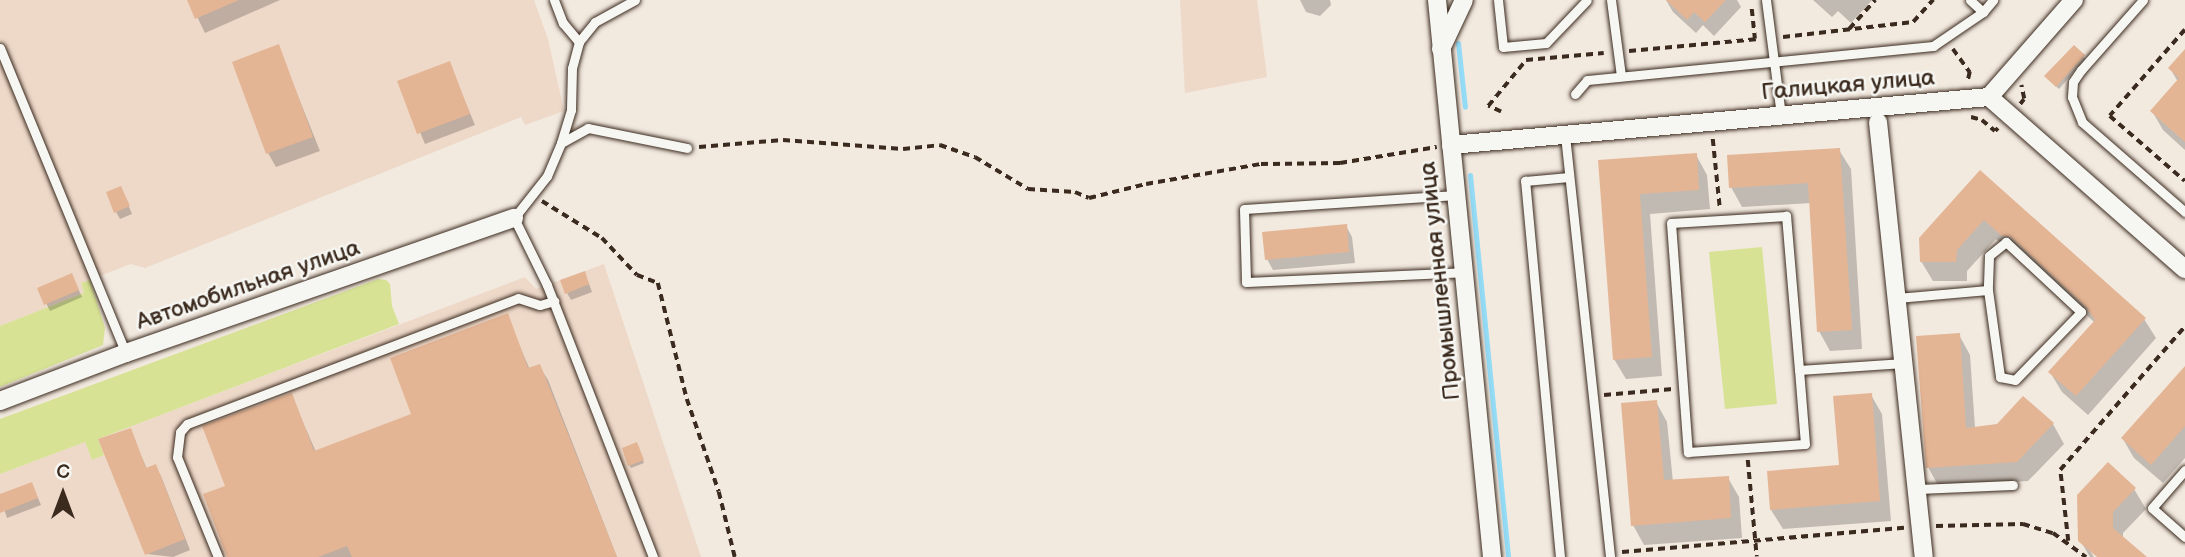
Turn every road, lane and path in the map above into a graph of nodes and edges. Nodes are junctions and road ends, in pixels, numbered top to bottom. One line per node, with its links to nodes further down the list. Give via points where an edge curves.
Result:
1 (554, 0): 22 (lane, via 563,23)
2 (635, 0): 22 (lane, via 595,22)
3 (1437, 0): 24 (street, Промышленная улица)
4 (1464, 0): 24 (street)
5 (1498, 0): 6 (lane, via 1503,47 1546,43)
6 (1587, 0)
7 (1611, 0): 25 (lane)
8 (1751, 0): 21 (path)
9 (1766, 0): 19 (lane)
10 (1875, 0): 17 (path)
11 (1933, 0): 17 (path, via 1913,22)
12 (1970, 0): 16 (lane)
13 (1993, 0): 16 (lane)
14 (2074, 0): 30 (street)
15 (2143, 0): 44 (lane, via 2081,70 2073,82 2072,97 2082,122)
16 (1983, 12): 20 (lane)
17 (1849, 29): 19 (path)
18 (2185, 30): 40 (path, via 2110,116)
19 (1770, 38): 21 (path); 26 (lane)
20 (1946, 38): 26 (lane, via 1933,46); 27 (path)
21 (1755, 39): 25 (path)
22 (579, 42): 35 (lane, via 572,68 571,110)
23 (0, 48): 52 (lane)
24 (1441, 49): 37 (street, Промышленная улица)
25 (1618, 52): 28 (lane); 31 (path, via 1526,60 1488,106)
26 (1772, 61): 28 (lane); 33 (lane)
27 (1969, 72)
28 (1621, 76): 29 (lane, via 1587,80)
29 (1575, 94)
30 (1989, 97): 32 (street, Галицкая улица); 46 (street)
31 (1501, 112)
32 (1877, 115): 33 (street, Галицкая улица); 49 (street)
33 (1781, 116): 34 (street, Галицкая улица)
34 (1565, 135): 37 (street, Галицкая улица); 39 (lane)
35 (561, 143): 38 (lane, via 588,128); 41 (lane)
36 (1714, 143): 43 (path)
37 (1451, 145): 38 (path, via 1339,163 1261,164 1089,198 1075,192 1028,189 975,158 940,145 902,149 783,140); 42 (street, Промышленная улица)
38 (687, 148)
39 (1569, 177): 56 (lane); 71 (lane, via 1525,181)
40 (2185, 181)
41 (533, 195): 45 (lane); 69 (path, via 602,238 637,275 658,283 687,400 719,492)
42 (1456, 195): 47 (street, Промышленная улица); 47 (lane, via 1244,209 1246,282)
43 (1720, 206)
44 (2185, 212)
45 (514, 218): 50 (lane); 52 (street, Автомобильная улица)
46 (2185, 269)
47 (1464, 272): 70 (street, Промышленная улица)
48 (1988, 290): 48 (lane, via 2000,377 2015,380 2081,312 2006,242 1989,256); 49 (lane)
49 (1897, 298): 53 (street)
50 (554, 301): 67 (lane, via 540,305 518,298 187,424 180,432 177,457); 68 (lane)
51 (2185, 326): 65 (path, via 2060,470)
52 (126, 353): 57 (street, Автомобильная улица)
53 (1904, 363): 54 (lane); 61 (street)
54 (1799, 370): 55 (lane, via 1786,216 1671,223); 58 (lane, via 1805,443)
55 (1683, 388): 56 (path); 58 (lane, via 1688,452)
56 (1591, 396): 66 (lane)
57 (0, 401)
58 (1747, 448): 64 (path)
59 (2185, 470): 63 (lane, via 2152,508)
60 (2013, 485): 61 (lane)
61 (1917, 489): 62 (street)
62 (1921, 526): 64 (path); 65 (path, via 2023,523); 73 (street)
63 (2185, 537)
64 (1755, 540): 66 (path); 72 (path)
65 (2068, 541): 74 (path)
66 (1610, 555)
67 (218, 557)
68 (653, 557)
69 (735, 557)
70 (1492, 557)
71 (1560, 557)
72 (1757, 557)
73 (1924, 557)
74 (2086, 557)

